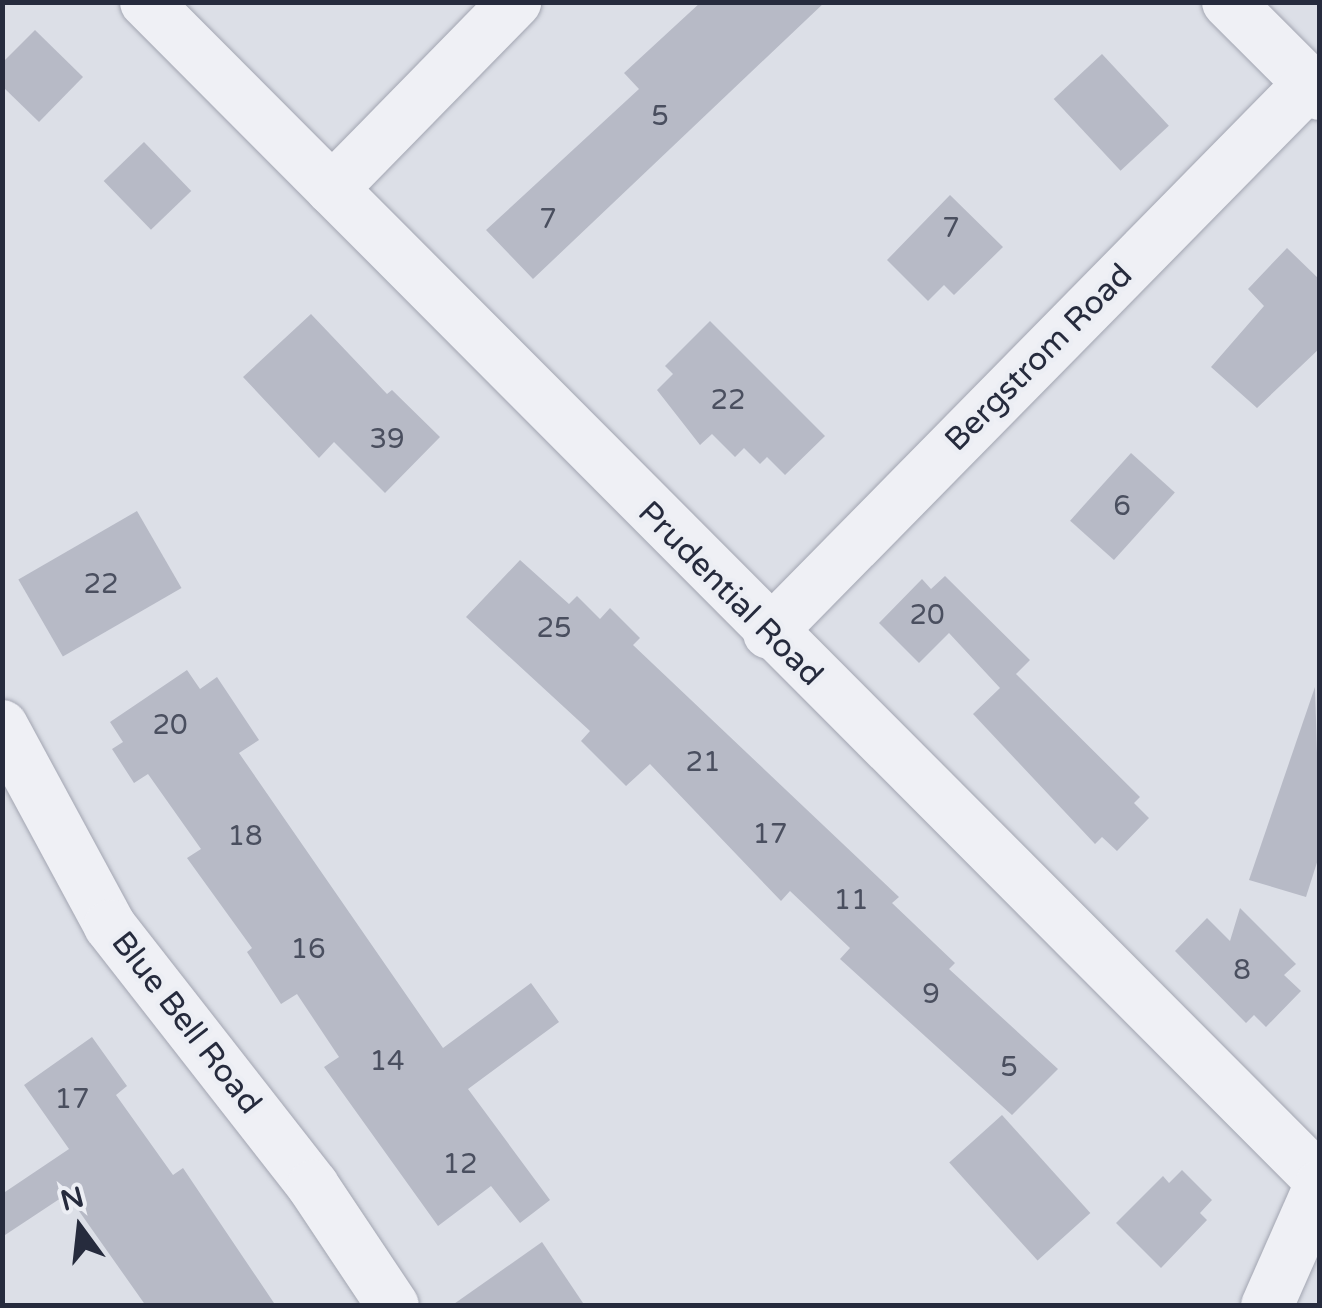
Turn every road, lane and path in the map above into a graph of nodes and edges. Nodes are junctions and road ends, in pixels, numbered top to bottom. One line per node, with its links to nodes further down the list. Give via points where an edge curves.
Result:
1 (146, 2): 5 (street, Prudential Road)
2 (516, 2): 5 (street)
3 (1228, 2): 4 (street)
4 (1314, 89): 6 (street, Bergstrom Road)
5 (332, 189): 6 (street, Prudential Road)
6 (769, 633): 8 (street, Prudential Road)
7 (2, 726): 9 (street, Blue Bell Road, via 110,926 313,1186)
8 (1320, 1183): 10 (street)
9 (394, 1306)
10 (1268, 1306)

